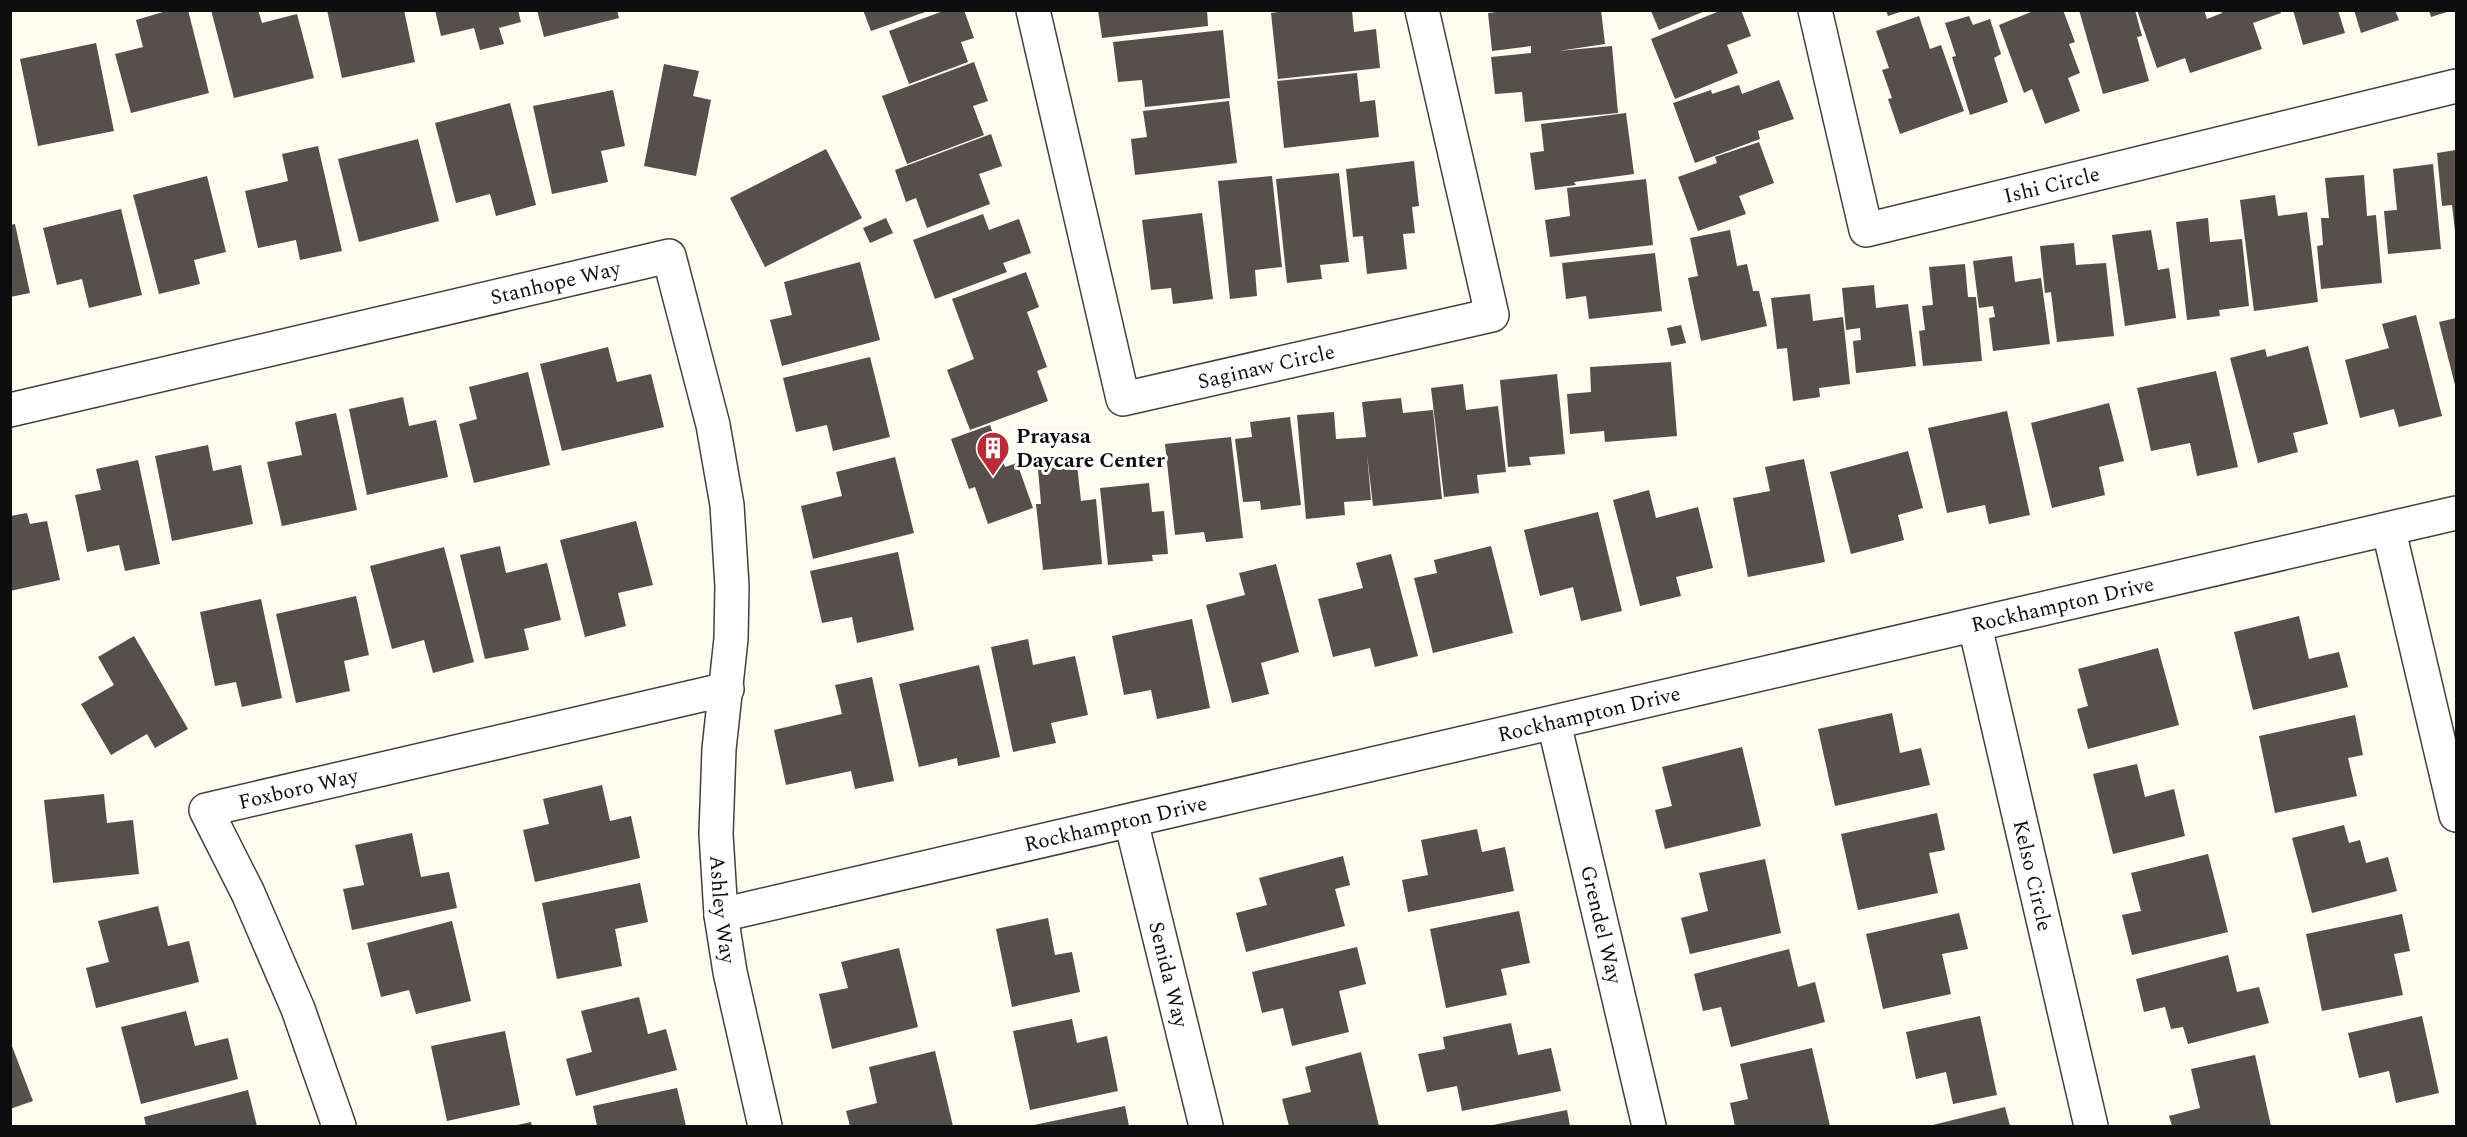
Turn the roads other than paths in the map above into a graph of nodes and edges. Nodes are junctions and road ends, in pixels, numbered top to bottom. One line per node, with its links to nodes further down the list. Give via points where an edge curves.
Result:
1 (1034, 10): 2 (street, Saginaw Circle, via 1123,399 1492,315)
2 (1422, 10)
3 (1815, 10): 4 (street, Ishi Circle, via 1866,230)
4 (2457, 86)
5 (10, 410): 9 (street, Stanhope Way, via 669,256 713,424 727,505 732,586)
6 (2457, 513): 7 (street, Rockhampton Drive)
7 (2389, 531): 8 (street, Rockhampton Drive); 11 (street)
8 (1975, 626): 10 (street, Rockhampton Drive); 18 (street, Kelso Circle)
9 (727, 689): 13 (street, Ashley Way, via 719,749 716,834); 14 (street, Foxboro Way, via 206,810 248,893 298,1009)
10 (1554, 723): 12 (street, Rockhampton Drive); 17 (street, Grendel Way)
11 (2457, 815)
12 (1131, 820): 13 (street, Rockhampton Drive); 16 (street, Senida Way)
13 (721, 915): 15 (street, Ashley Way)
14 (339, 1126)
15 (765, 1126)
16 (1206, 1126)
17 (1649, 1126)
18 (2091, 1126)

